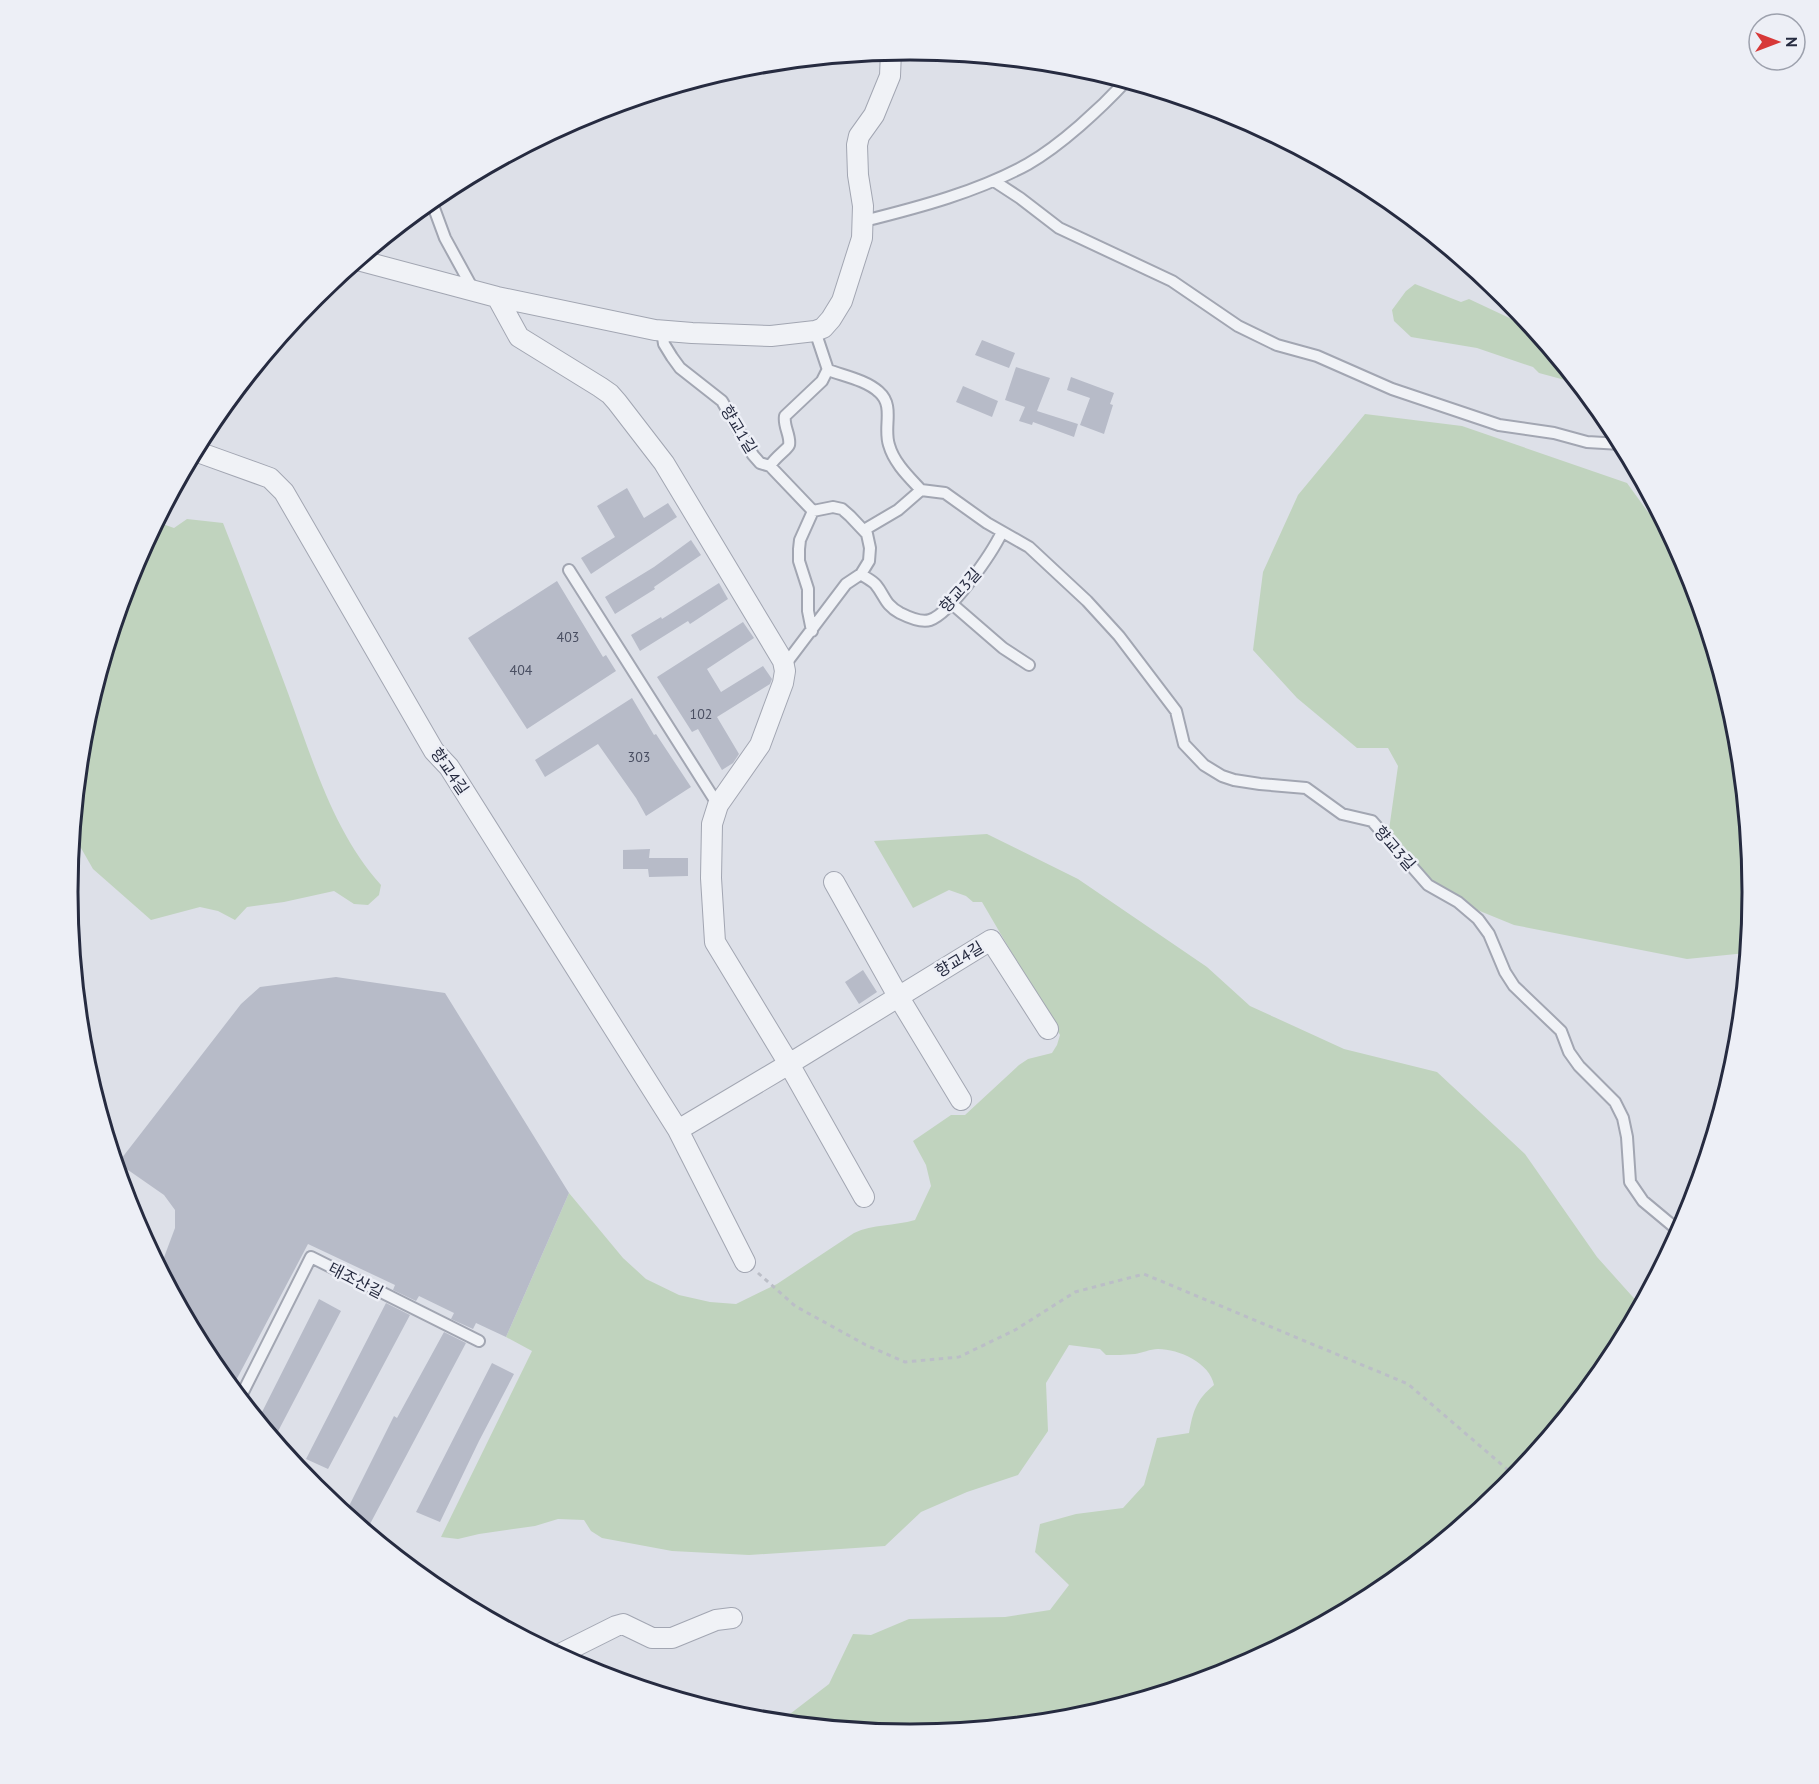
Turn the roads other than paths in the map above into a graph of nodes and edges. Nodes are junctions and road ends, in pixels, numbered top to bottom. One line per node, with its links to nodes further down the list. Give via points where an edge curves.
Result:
1 (891, 61): 5 (street, via 890,76 874,115 856,145)
2 (1120, 87): 3 (lane, via 1100,108 1030,163)
3 (994, 181): 5 (lane, via 924,206); 12 (lane, via 1059,228 1172,281 1238,326 1277,345 1317,356 1392,389 1499,425)
4 (434, 209): 7 (lane, via 445,238)
5 (864, 221): 10 (street, via 842,301 823,328)
6 (366, 262): 7 (street)
7 (474, 291): 8 (street)
8 (497, 297): 9 (street); 24 (street, via 519,337 600,387 617,402 664,463)
9 (662, 331): 10 (street, via 771,336); 14 (lane, 향교1길, via 664,344 680,368 722,401 753,454 760,463)
10 (815, 331): 11 (lane)
11 (828, 369): 14 (lane, via 822,381 785,416 790,443); 15 (lane, via 880,393 888,410 887,440 892,453)
12 (1609, 443)
13 (203, 454): 31 (street, 향교4길, via 270,478 284,492 434,751 449,766)
14 (770, 466): 16 (lane, 향교1길)
15 (921, 490): 17 (lane, via 898,510); 18 (lane, 향교3길, via 945,493)
16 (813, 511): 17 (lane, via 842,509); 22 (lane, via 799,549)
17 (864, 530): 20 (lane, via 870,548 869,561)
18 (1002, 532): 21 (lane, 향교3길, via 981,568); 33 (lane, 향교3길, via 1042,558 1119,636 1176,711 1184,744 1204,765 1234,780 1306,788 1342,814 1372,821 1428,885 1478,919 1514,986 1561,1031 1579,1066 1615,1102 1627,1137 1630,1182 1643,1200)
19 (569, 570): 25 (lane)
20 (861, 574): 21 (lane, 향교3길, via 877,586 890,606 922,621 931,620); 22 (lane, via 846,584)
21 (951, 603): 23 (lane)
22 (812, 631): 24 (lane)
23 (1029, 665)
24 (784, 666): 25 (street, via 783,683 760,745)
25 (718, 806): 29 (street, via 712,824 715,942)
26 (834, 882): 27 (street)
27 (898, 996): 28 (street, 향교4길, via 991,940); 29 (street, 향교4길); 30 (street)
28 (1048, 1029)
29 (789, 1064): 31 (street, 향교4길); 32 (street)
30 (961, 1100)
31 (678, 1130): 34 (street, 향교4길)
32 (864, 1197)
33 (1672, 1225)
34 (746, 1262)
35 (479, 1341): 36 (lane, 태조산길, via 311,1257)
36 (244, 1391)
37 (732, 1618): 38 (street, via 716,1620 672,1638 652,1638 623,1624)
38 (568, 1650)

